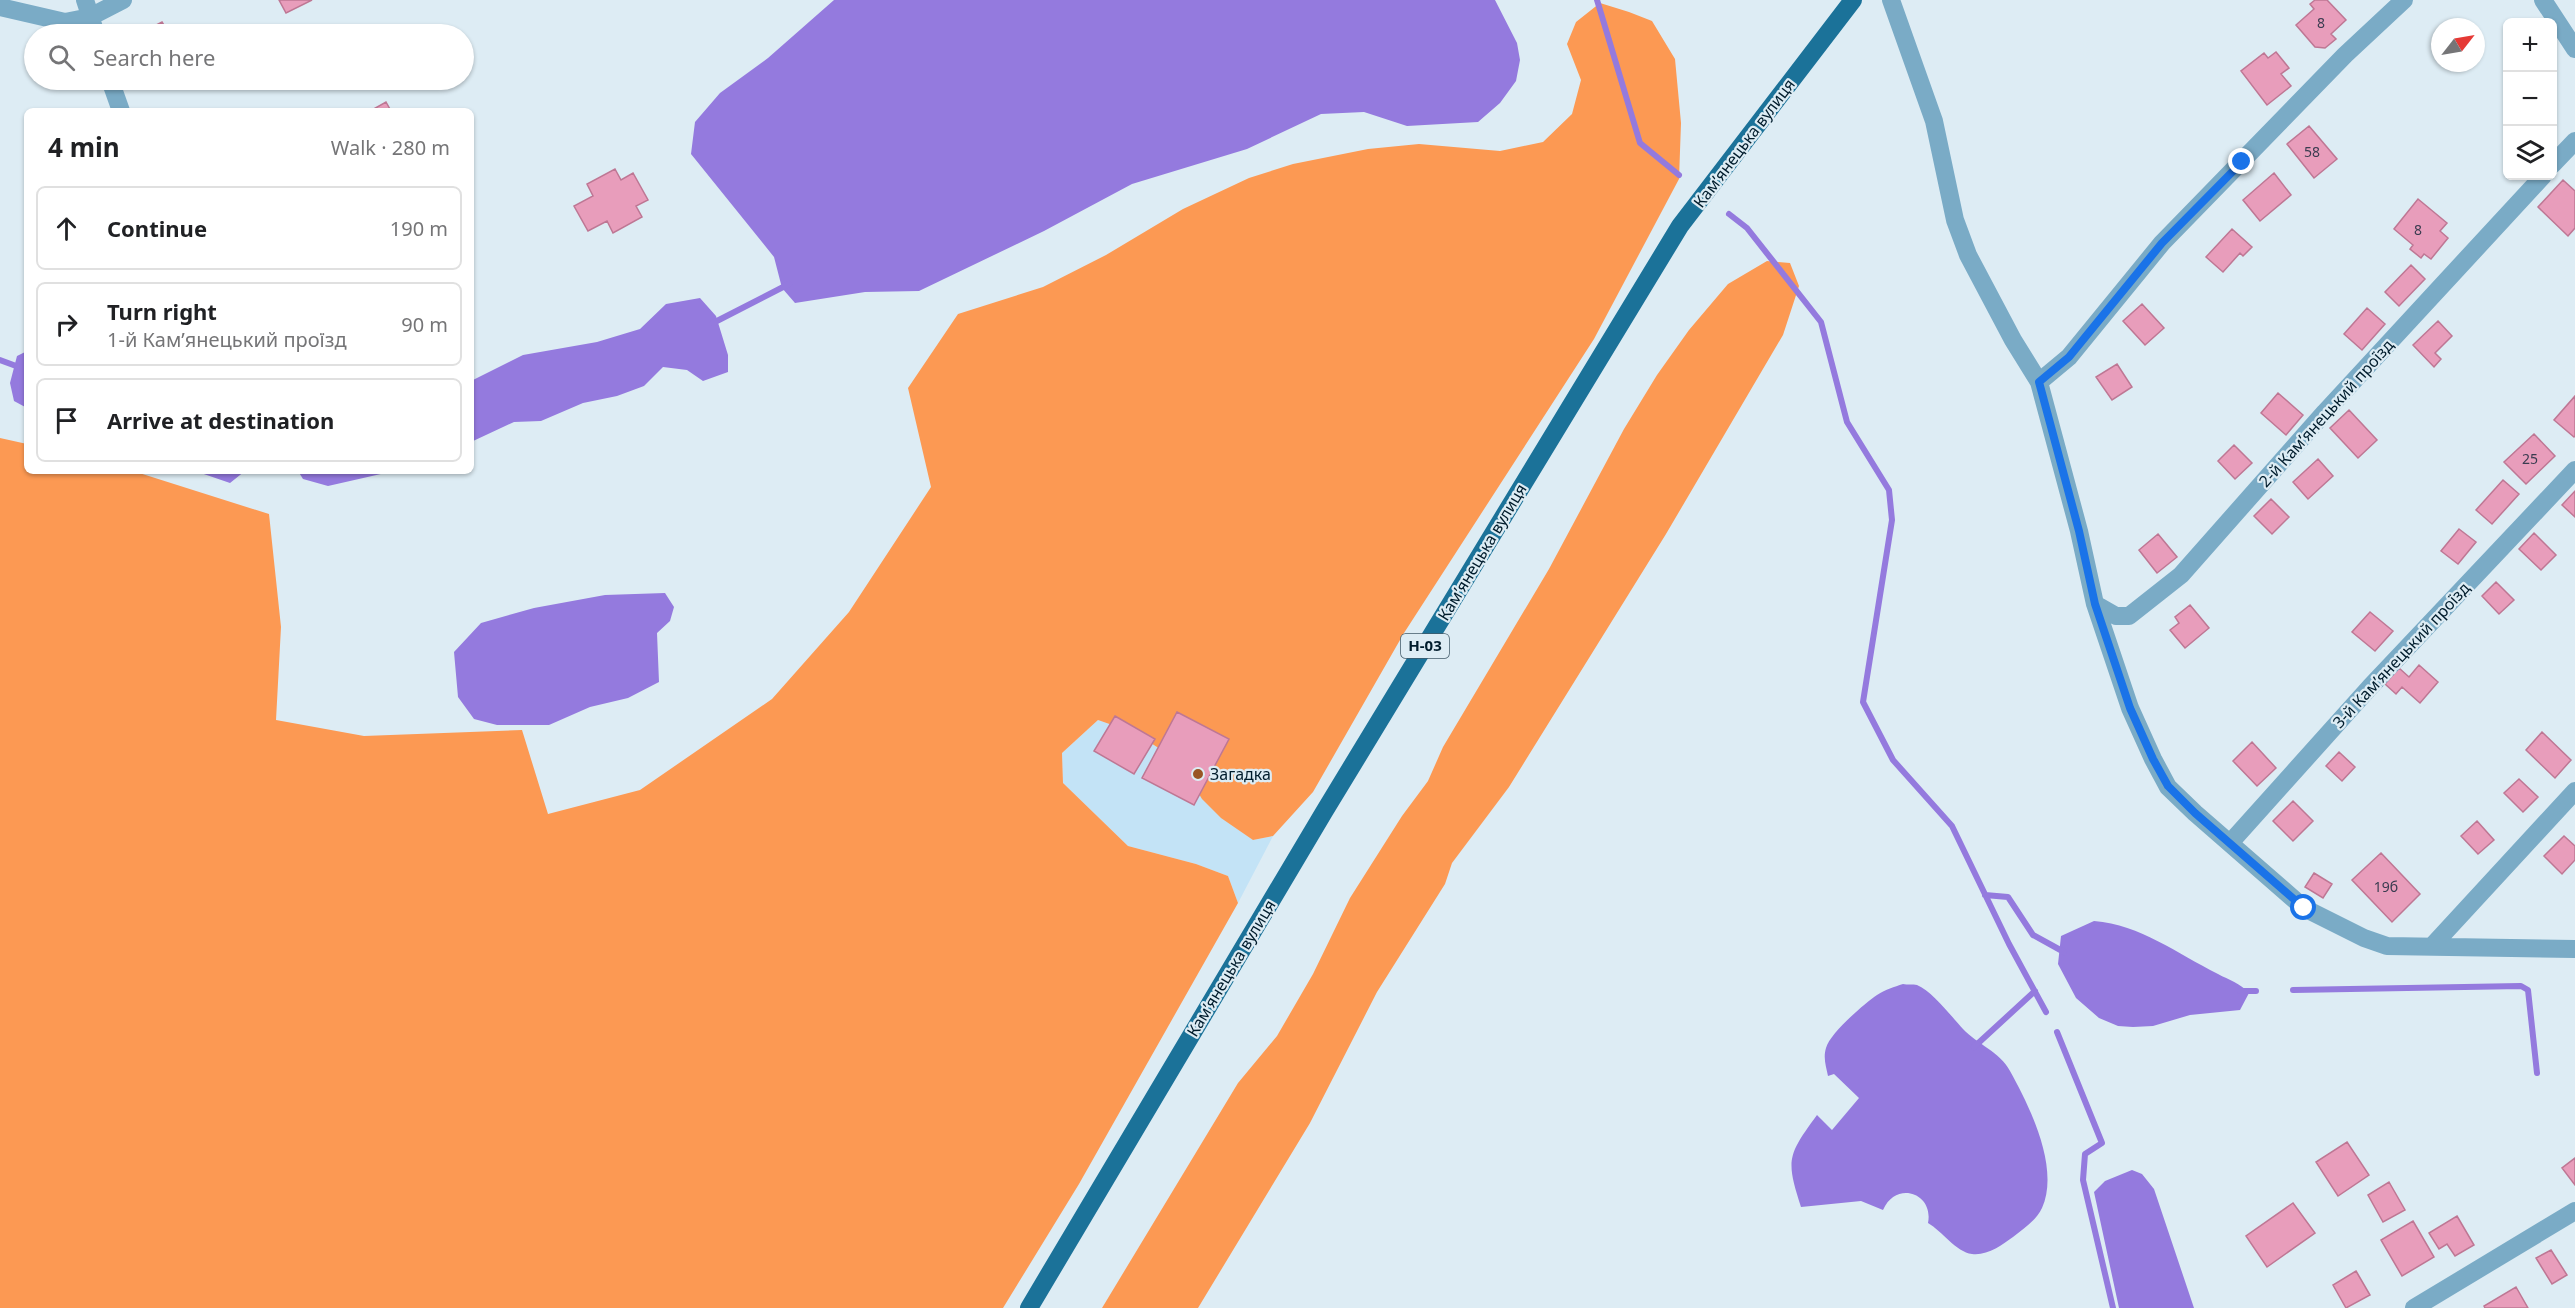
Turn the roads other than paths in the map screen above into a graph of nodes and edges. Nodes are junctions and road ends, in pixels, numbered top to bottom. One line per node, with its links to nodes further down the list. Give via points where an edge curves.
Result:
1 (123, 0): 7 (street)
2 (1853, 0): 22 (main road, Камʼянецька вулиця / Н-03, via 1680,226)
3 (1891, 0): 14 (street, via 1934,121 1955,220 1968,255)
4 (2404, 0): 14 (street, via 2162,243 2069,357)
5 (2542, 0): 8 (street)
6 (0, 7): 7 (street, via 65,22)
7 (90, 17)
8 (2575, 49)
9 (114, 90): 10 (street)
10 (120, 108)
11 (2575, 141): 12 (street)
12 (2557, 161)
13 (2539, 180): 16 (street, 2-й Камʼянецький проїзд, via 2181,575 2129,616 2116,616)
14 (2039, 382): 16 (street)
15 (2575, 470): 18 (street, 3-й Камʼянецький проїзд, via 2370,687)
16 (2095, 604): 18 (street, via 2130,708 2168,786)
17 (2575, 791): 19 (street)
18 (2230, 843): 19 (street, via 2304,908 2343,928 2386,946)
19 (2433, 945): 20 (street)
20 (2575, 949)
21 (2575, 1211): 23 (street)
22 (1029, 1308)
23 (2414, 1308)

